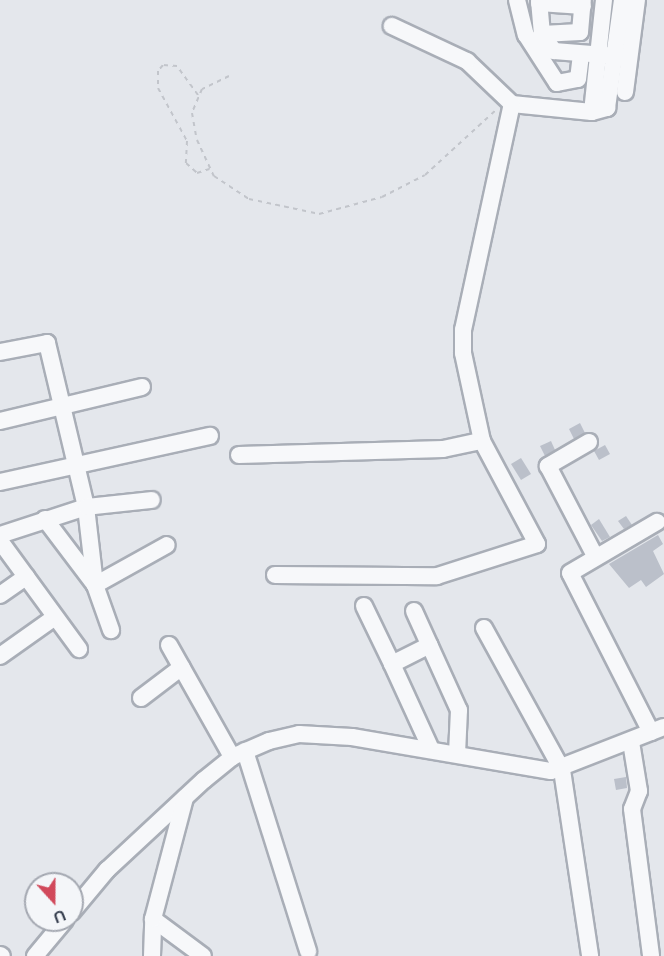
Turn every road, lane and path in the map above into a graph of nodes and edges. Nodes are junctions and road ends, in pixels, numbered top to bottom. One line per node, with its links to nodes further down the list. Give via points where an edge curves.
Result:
1 (518, 0): 9 (street, via 526,35 557,83 578,79)
2 (604, 0): 9 (street)
3 (622, 0): 10 (street)
4 (637, 0): 12 (street)
5 (539, 2): 6 (street); 8 (street)
6 (583, 3): 8 (street, via 578,33)
7 (392, 26): 14 (street, via 467,61)
8 (542, 34): 9 (street, via 554,51)
9 (589, 55): 10 (street); 15 (street)
10 (617, 56): 15 (street, via 611,102)
11 (229, 76): 13 (path)
12 (625, 92)
13 (198, 96): 16 (path, via 194,126); 16 (path, via 177,66 163,65 158,71 158,88 187,141 186,163 197,173)
14 (512, 104): 15 (street); 16 (path, via 481,117 452,155 425,175 391,194 331,213 249,199 220,184); 22 (street, via 463,330)
15 (592, 112)
16 (209, 169)
17 (0, 352): 19 (street, via 47,343)
18 (142, 387): 19 (street)
19 (61, 407): 20 (street); 25 (street)
20 (0, 421)
21 (210, 436): 25 (street)
22 (482, 441): 24 (street, via 443,449); 35 (street, via 537,544 437,576)
23 (589, 442): 34 (street, via 543,469)
24 (239, 455)
25 (74, 463): 26 (street); 28 (street)
26 (0, 482)
27 (152, 500): 28 (street)
28 (86, 507): 29 (street); 37 (street)
29 (45, 519): 31 (street); 37 (street)
30 (657, 522): 34 (street)
31 (0, 536)
32 (0, 541): 36 (street)
33 (167, 545): 37 (street)
34 (595, 556): 51 (street, via 570,573)
35 (275, 575)
36 (26, 577): 38 (street); 41 (street)
37 (95, 585): 43 (street)
38 (0, 596)
39 (364, 606): 48 (street)
40 (414, 610): 45 (street)
41 (55, 617): 46 (street); 47 (street)
42 (484, 628): 56 (street)
43 (111, 630)
44 (169, 645): 49 (street)
45 (430, 645): 48 (street); 55 (street, via 461,718)
46 (79, 649)
47 (0, 656)
48 (392, 664): 53 (street)
49 (182, 667): 50 (street); 54 (street)
50 (141, 698)
51 (657, 730): 52 (street)
52 (631, 742): 56 (street); 66 (street, via 639,791 632,809)
53 (431, 749): 54 (street, via 312,734 284,737); 55 (street)
54 (238, 754): 57 (street); 61 (street)
55 (457, 754): 56 (street)
56 (562, 770): 65 (street)
57 (185, 798): 58 (street, via 107,870); 59 (street)
58 (84, 898)
59 (153, 919): 63 (street); 64 (street)
60 (55, 932): 62 (street)
61 (308, 951)
62 (35, 956)
63 (152, 956)
64 (203, 956)
65 (590, 956)
66 (651, 956)

